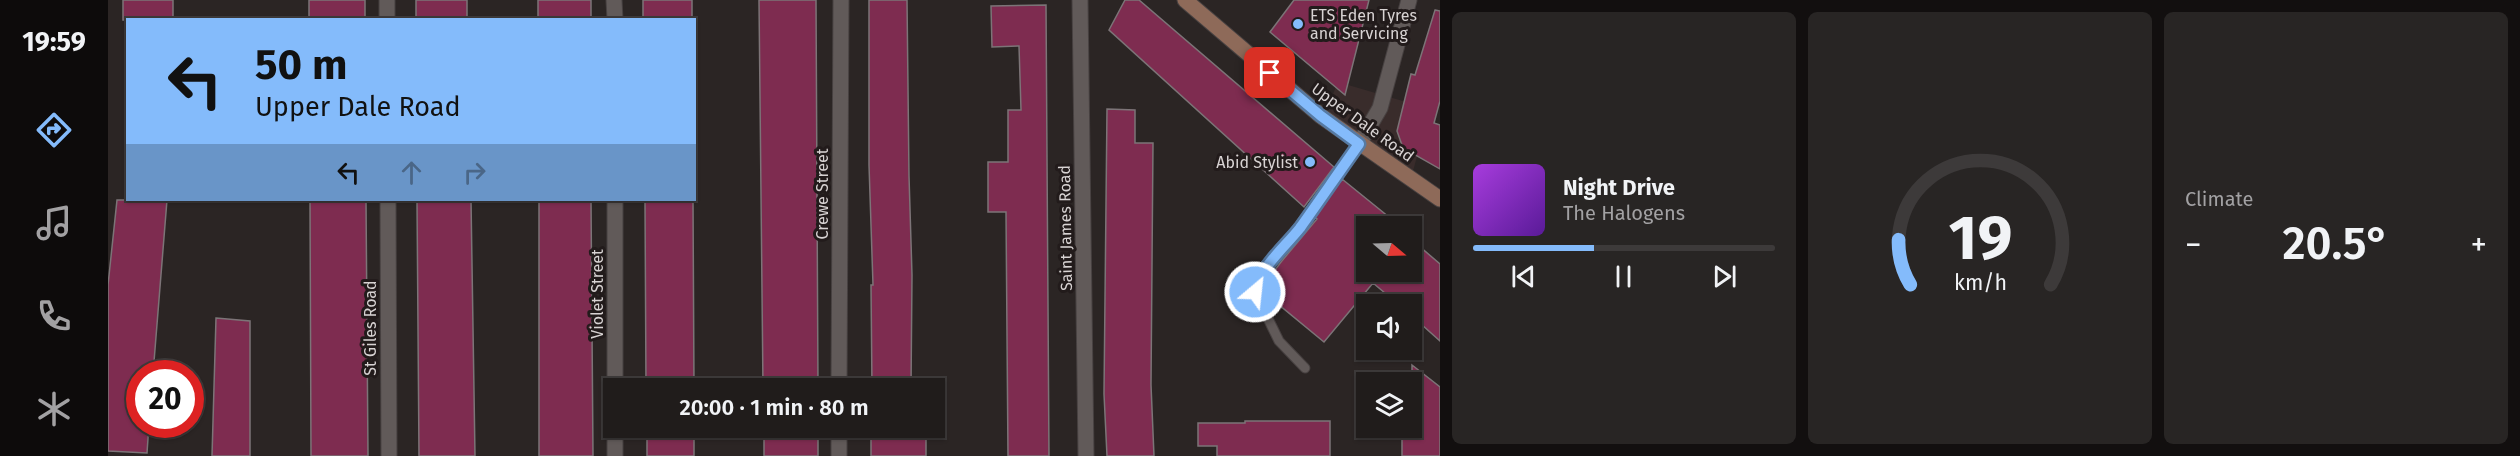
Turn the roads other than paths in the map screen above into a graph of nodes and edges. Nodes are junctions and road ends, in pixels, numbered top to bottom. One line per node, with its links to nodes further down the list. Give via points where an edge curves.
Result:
1 (387, 0): 7 (street)
2 (615, 0): 8 (street)
3 (841, 0): 15 (street, Crewe Street)
4 (1080, 0): 21 (street, Saint James Road)
5 (1185, 0): 9 (street, Upper Dale Road)
6 (1409, 0): 9 (street, via 1380,108)
7 (387, 18)
8 (615, 18)
9 (1359, 144): 10 (street, Upper Dale Road); 13 (lane, via 1257,283 1255,292 1279,341)
10 (1440, 199)
11 (388, 201): 18 (street, St Giles Road)
12 (615, 201): 14 (street, Violet Street)
13 (1305, 368)
14 (615, 378)
15 (839, 378)
16 (615, 438): 19 (street)
17 (839, 438): 20 (street)
18 (389, 456)
19 (615, 456)
20 (839, 456)
21 (1086, 456)

